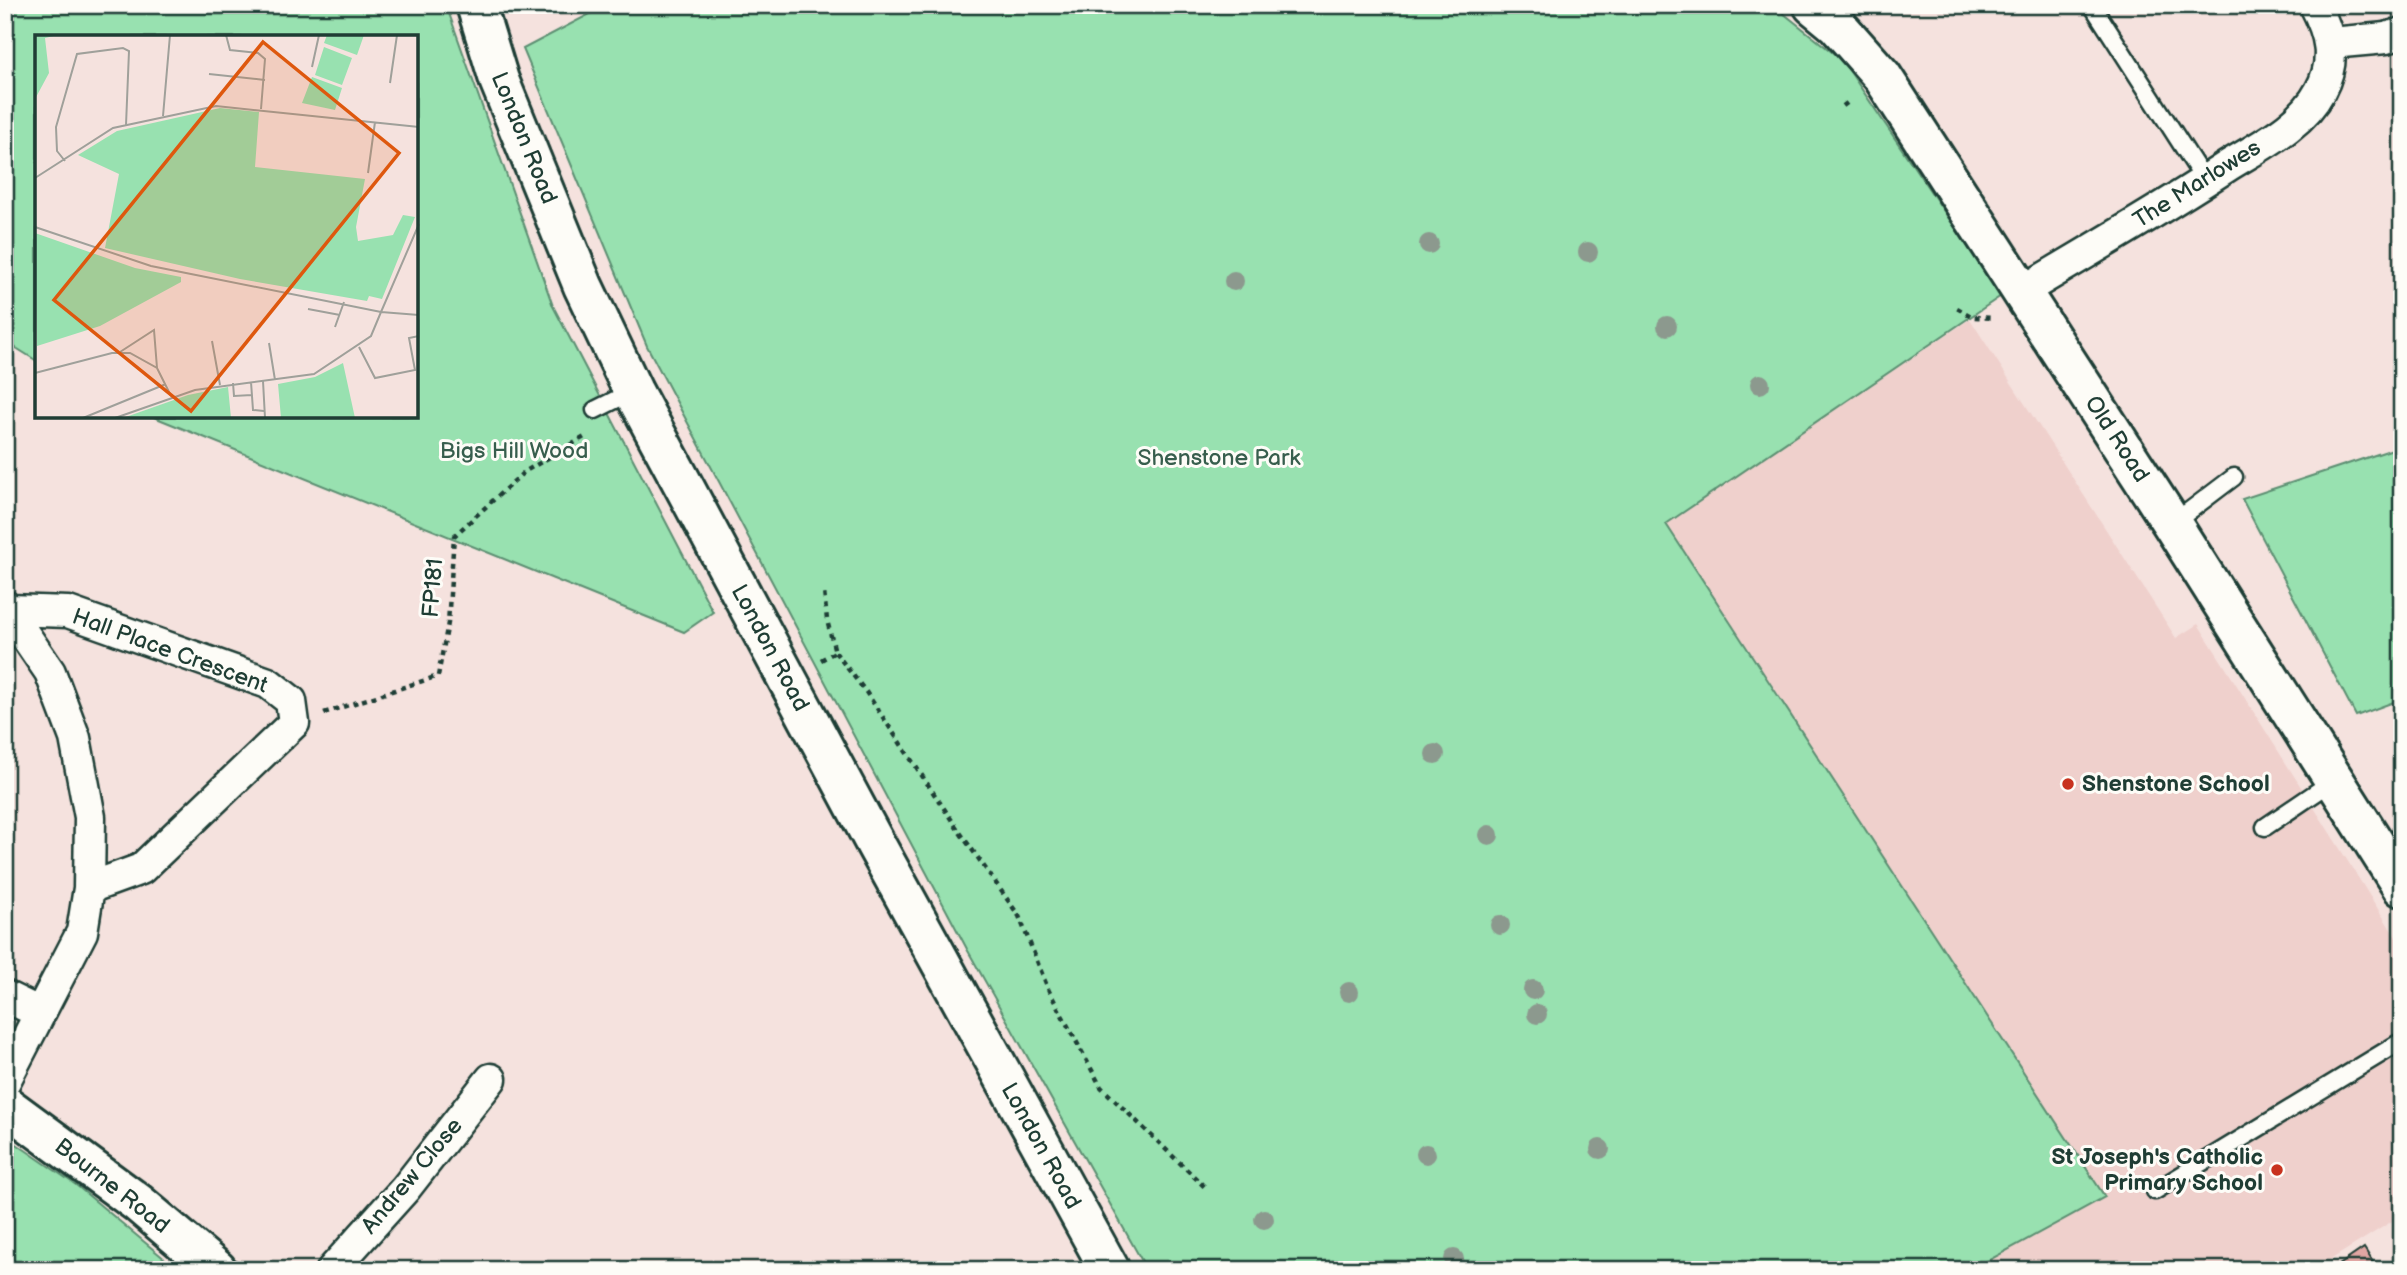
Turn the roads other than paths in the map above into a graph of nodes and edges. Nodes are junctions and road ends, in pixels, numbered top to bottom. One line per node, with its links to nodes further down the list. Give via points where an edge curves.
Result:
1 (476, 5): 9 (main road, London Road, via 499,80 583,286)
2 (1813, 5): 8 (main road, Old Road, via 1882,76)
3 (2092, 5): 7 (lane)
4 (2315, 5): 6 (street)
5 (2402, 33): 6 (street)
6 (2331, 43): 7 (street, The Marlowes, via 2328,71 2308,110)
7 (2205, 181): 8 (street, The Marlowes)
8 (2021, 292): 12 (main road, Old Road)
9 (636, 398): 10 (lane); 27 (main road, London Road)
10 (596, 410)
11 (2234, 477): 12 (lane)
12 (2172, 524): 14 (main road, Old Road)
13 (7, 608): 17 (street, Hall Place Crescent, via 50,672 75,738 90,817); 17 (street, Hall Place Crescent, via 68,612 268,683 291,701 293,723 141,869)
14 (2333, 781): 15 (lane); 16 (main road, Old Road)
15 (2265, 827)
16 (2402, 887)
17 (89, 888): 19 (street, Hall Place Crescent, via 82,932)
18 (5, 996): 19 (street)
19 (40, 1013): 22 (street, Hall Place Crescent)
20 (2402, 1041): 24 (lane)
21 (491, 1079): 26 (street, Andrew Close, via 405,1189)
22 (5, 1081)
23 (5, 1105): 25 (main road, Bourne Road, via 138,1203)
24 (2155, 1191)
25 (217, 1270)
26 (332, 1270)
27 (1110, 1270)

